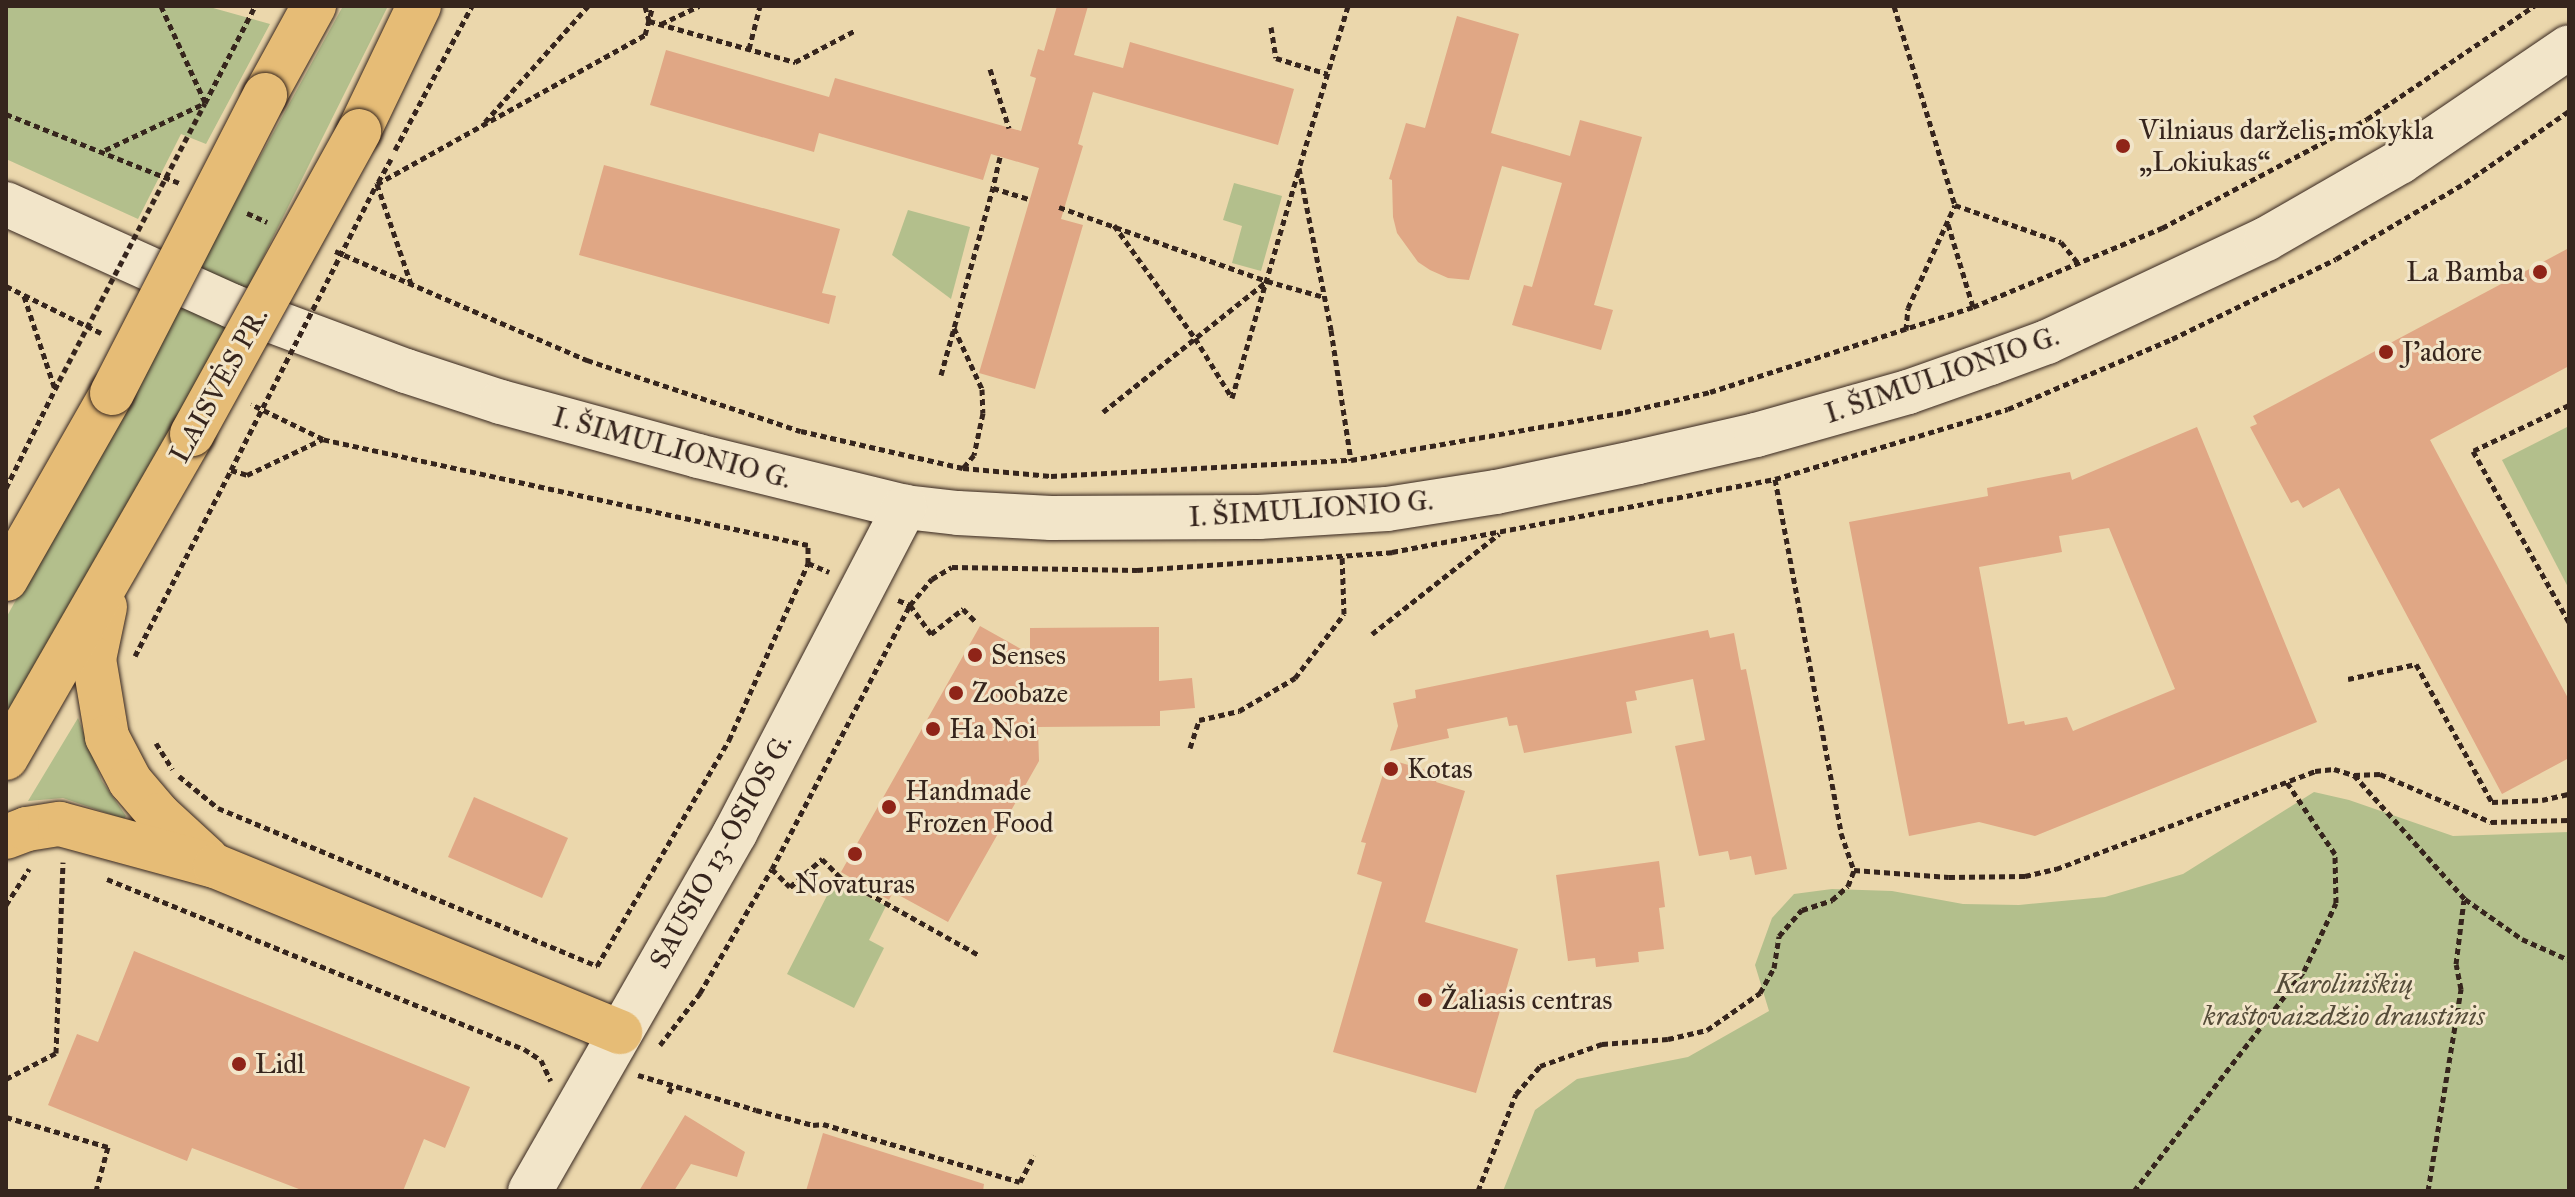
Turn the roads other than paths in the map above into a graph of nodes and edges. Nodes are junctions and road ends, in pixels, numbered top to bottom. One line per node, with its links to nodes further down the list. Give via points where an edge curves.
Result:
1 (314, 6): 6 (main road, bridge, via 112,393)
2 (419, 6): 7 (main road, LAISVĖS PR., bridge, via 359,131)
3 (2569, 47): 5 (street, I. ŠIMULIONIO G., via 2400,162 2266,239 2151,295 1990,363 1756,435 1496,492 1387,509 1259,517 1051,518)
4 (6, 204): 5 (street, I. ŠIMULIONIO G., via 232,306 406,371 683,452)
5 (905, 507): 11 (street, SAUSIO 13-OSIOS G., via 735,833)
6 (12, 564)
7 (111, 580): 8 (main road, LAISVĖS PR.); 10 (main road, via 94,659 107,737 130,781)
8 (6, 758)
9 (6, 837): 10 (main road, via 27,829 57,846)
10 (215, 866): 11 (main road)
11 (620, 1032): 12 (street, SAUSIO 13-OSIOS G.)
12 (530, 1191)

